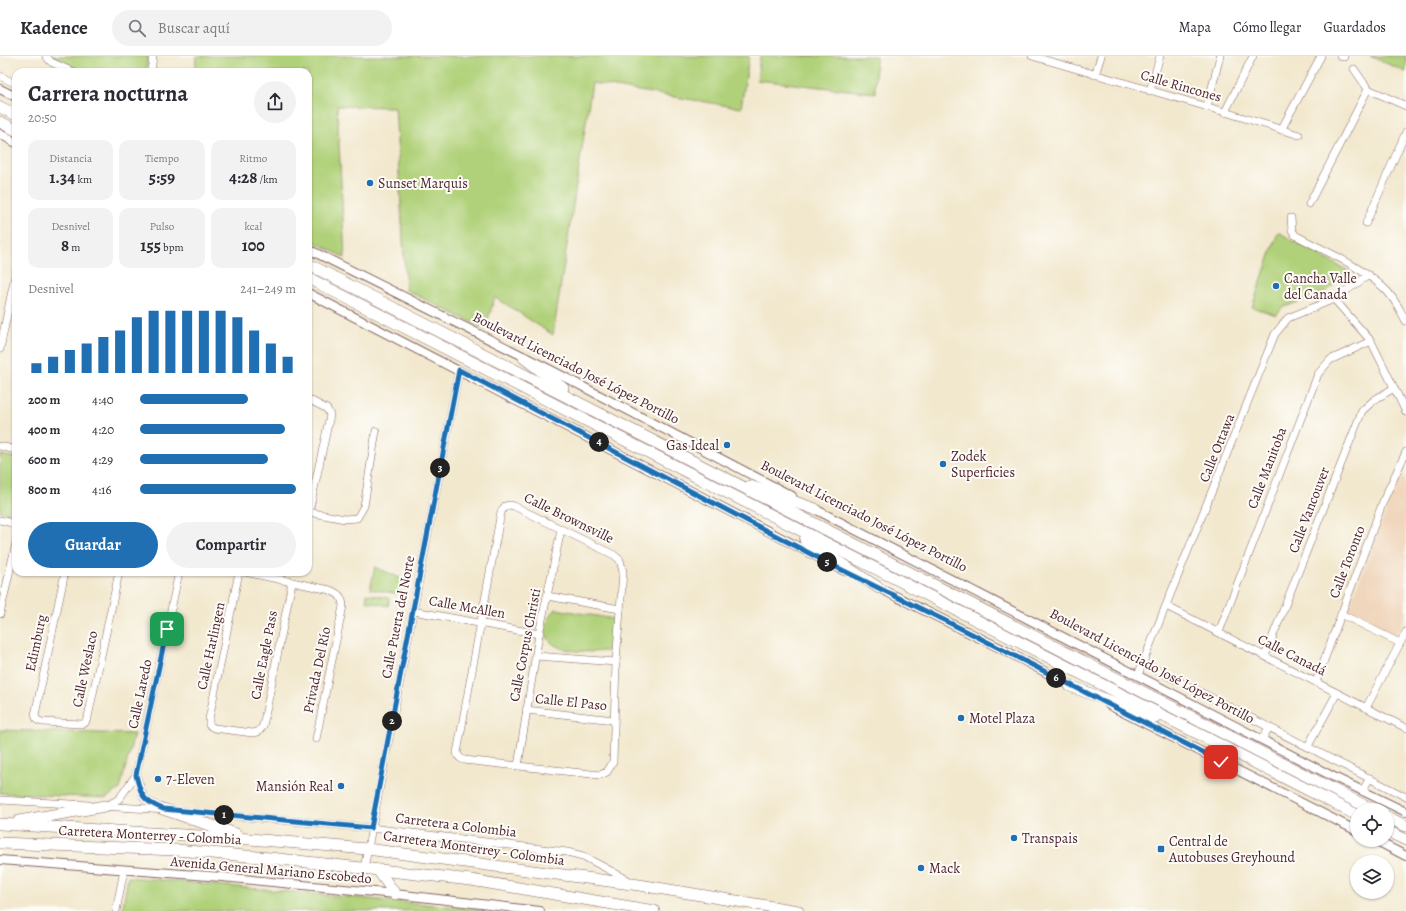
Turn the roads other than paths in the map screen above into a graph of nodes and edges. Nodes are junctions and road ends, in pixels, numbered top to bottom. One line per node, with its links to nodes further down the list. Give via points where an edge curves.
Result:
1 (46, 56): 9 (street, via 51,62)
2 (153, 56): 10 (street)
3 (1101, 56): 12 (street)
4 (1160, 56): 17 (street)
5 (1220, 56): 21 (street)
6 (1253, 56): 22 (street)
7 (1321, 56): 26 (street)
8 (1038, 57): 12 (street, Calle Rincones)
9 (64, 68)
10 (152, 68)
11 (1354, 69): 16 (street)
12 (1095, 75): 17 (street, Calle Rincones)
13 (0, 76): 14 (street)
14 (12, 82)
15 (0, 89): 18 (street)
16 (1368, 89): 19 (street); 31 (street)
17 (1150, 91): 21 (street, Calle Rincones)
18 (12, 94)
19 (1406, 106)
20 (0, 107): 23 (main road)
21 (1207, 107): 22 (street, Calle Rincones)
22 (1225, 112): 26 (street, Calle Rincones)
23 (12, 113)
24 (0, 122): 25 (main road)
25 (12, 128)
26 (1281, 130): 29 (street, Calle Rincones)
27 (1406, 132): 33 (street)
28 (0, 134): 30 (street)
29 (1299, 135)
30 (12, 140)
31 (1309, 204)
32 (1290, 218): 36 (street, via 1295,235)
33 (1366, 223)
34 (312, 251): 44 (street, Boulevard Licenciado José López Portillo)
35 (312, 266): 48 (main road, Boulevard Licenciado José López Portillo)
36 (1369, 276): 40 (street, Calle Ottawa); 41 (street, via 1390,296)
37 (312, 280): 58 (main road)
38 (12, 291): 43 (street)
39 (312, 295): 45 (street)
40 (1334, 299): 42 (street); 71 (street, Calle Ottawa, via 1288,318 1275,334)
41 (1406, 322)
42 (1371, 341): 46 (street); 77 (street, Calle Manitoba, via 1330,360 1318,374)
43 (0, 350)
44 (524, 358): 48 (main road); 56 (street, Boulevard Licenciado José López Portillo)
45 (459, 370): 69 (street); 73 (street, Calle Puerta del Norte)
46 (1394, 388): 49 (street); 82 (street, Calle Vancouver, via 1362,411)
47 (312, 401): 55 (street, via 330,412)
48 (584, 405): 54 (main road, Boulevard Licenciado José López Portillo)
49 (1406, 412)
50 (376, 431): 57 (street, via 364,506 357,518 345,519)
51 (0, 446): 52 (street)
52 (12, 449)
53 (1406, 452): 75 (street, Calle Toronto, via 1384,499)
54 (727, 480): 56 (main road); 106 (main road, Boulevard Licenciado José López Portillo)
55 (312, 498)
56 (815, 509): 85 (street, Boulevard Licenciado José López Portillo)
57 (312, 513)
58 (776, 518): 69 (main road, via 794,534); 93 (main road)
59 (0, 520): 60 (street)
60 (12, 523)
61 (561, 530): 70 (street, Calle Corpus Christi); 72 (street, Calle Brownsville, via 620,560 623,572); 76 (street, Calle Brownsville, via 514,506 505,506 501,512)
62 (12, 561): 74 (street)
63 (63, 576): 91 (street, Edimburg, via 34,712)
64 (118, 576): 91 (street, Calle Weslaco, via 87,719 82,724)
65 (178, 576): 101 (street, Calle Laredo)
66 (238, 576): 96 (street, Calle Harlingen, via 209,725)
67 (264, 576): 68 (street)
68 (292, 582): 96 (street, Calle Eagle Pass, via 265,721); 97 (street, Privada Del Río, via 335,592 342,598 343,606)
69 (879, 588): 87 (street)
70 (548, 596): 72 (street); 79 (street, Calle Corpus Christi)
71 (1166, 606): 77 (street, Calle Canadá); 84 (street, Calle Ottawa)
72 (620, 609): 83 (street, Calle Brownsville)
73 (413, 611): 76 (street, Calle McAllen); 115 (street, Calle Puerta del Norte)
74 (0, 614)
75 (1341, 614): 80 (street); 86 (street, Calle Toronto)
76 (481, 623): 79 (street, Calle McAllen); 100 (street, Calle Brownsville, via 457,752 464,760)
77 (1219, 632): 82 (street, Calle Canadá)
78 (1406, 632): 80 (street)
79 (540, 634): 81 (street, Calle Corpus Christi)
80 (1400, 643): 89 (street)
81 (536, 656): 83 (street); 90 (street, Calle Corpus Christi)
82 (1265, 656): 86 (street, Calle Canadá)
83 (616, 662): 92 (street, Calle Brownsville)
84 (1143, 663): 85 (street, Calle Ottawa); 94 (street)
85 (1138, 675): 98 (street, Boulevard Licenciado José López Portillo)
86 (1316, 682): 88 (street, Calle Canadá)
87 (1070, 686): 93 (main road); 114 (street)
88 (1337, 693): 89 (street, Calle Canadá); 99 (street)
89 (1366, 708): 95 (street, Calle Canadá)
90 (526, 710): 92 (street, Calle El Paso); 100 (street, Calle Corpus Christi)
91 (37, 720)
92 (614, 720): 100 (street, Calle Brownsville, via 613,762 607,772 600,775)
93 (1177, 724): 109 (main road)
94 (1269, 727): 98 (street); 99 (street)
95 (1406, 728)
96 (258, 732)
97 (316, 739)
98 (1262, 740): 103 (street, Boulevard Licenciado José López Portillo)
99 (1308, 746): 102 (street)
100 (518, 766)
101 (136, 775): 107 (street, Calle Laredo, via 119,799); 108 (street, via 144,798 152,805)
102 (1370, 778): 103 (street); 104 (street)
103 (1362, 791): 110 (street, Boulevard Licenciado José López Portillo)
104 (1406, 796)
105 (0, 800): 107 (street, Carretera a Colombia)
106 (1359, 803)
107 (105, 806): 108 (street, Carretera a Colombia); 112 (main road)
108 (163, 809): 115 (street, Carretera a Colombia); 116 (main road)
109 (1350, 811)
110 (1406, 812)
111 (1394, 821): 113 (main road)
112 (1, 824): 116 (main road, Carretera Monterrey - Colombia)
113 (1404, 826)
114 (1350, 827)
115 (371, 828): 119 (street, Calle Puerta del Norte); 125 (street, Carretera a Colombia, via 567,852 583,856)
116 (250, 839): 119 (main road, Carretera Monterrey - Colombia)
117 (0, 843): 122 (main road, Carretera Monterrey - Colombia, via 176,850)
118 (1389, 847): 120 (street)
119 (367, 849): 122 (street, Calle Puerta del Norte); 125 (main road, Carretera Monterrey - Colombia)
120 (1406, 856)
121 (0, 860): 123 (street, Avenida General Mariano Escobedo)
122 (364, 869): 124 (main road, Carretera Monterrey - Colombia)
123 (124, 870): 126 (street, Avenida General Mariano Escobedo); 127 (street)
124 (378, 870): 126 (main road); 129 (main road, Carretera Monterrey - Colombia, via 471,880)
125 (639, 885): 130 (main road, Carretera Monterrey - Colombia)
126 (396, 894): 128 (street, Avenida General Mariano Escobedo)
127 (116, 911)
128 (540, 911)
129 (654, 911)
130 (798, 911)

